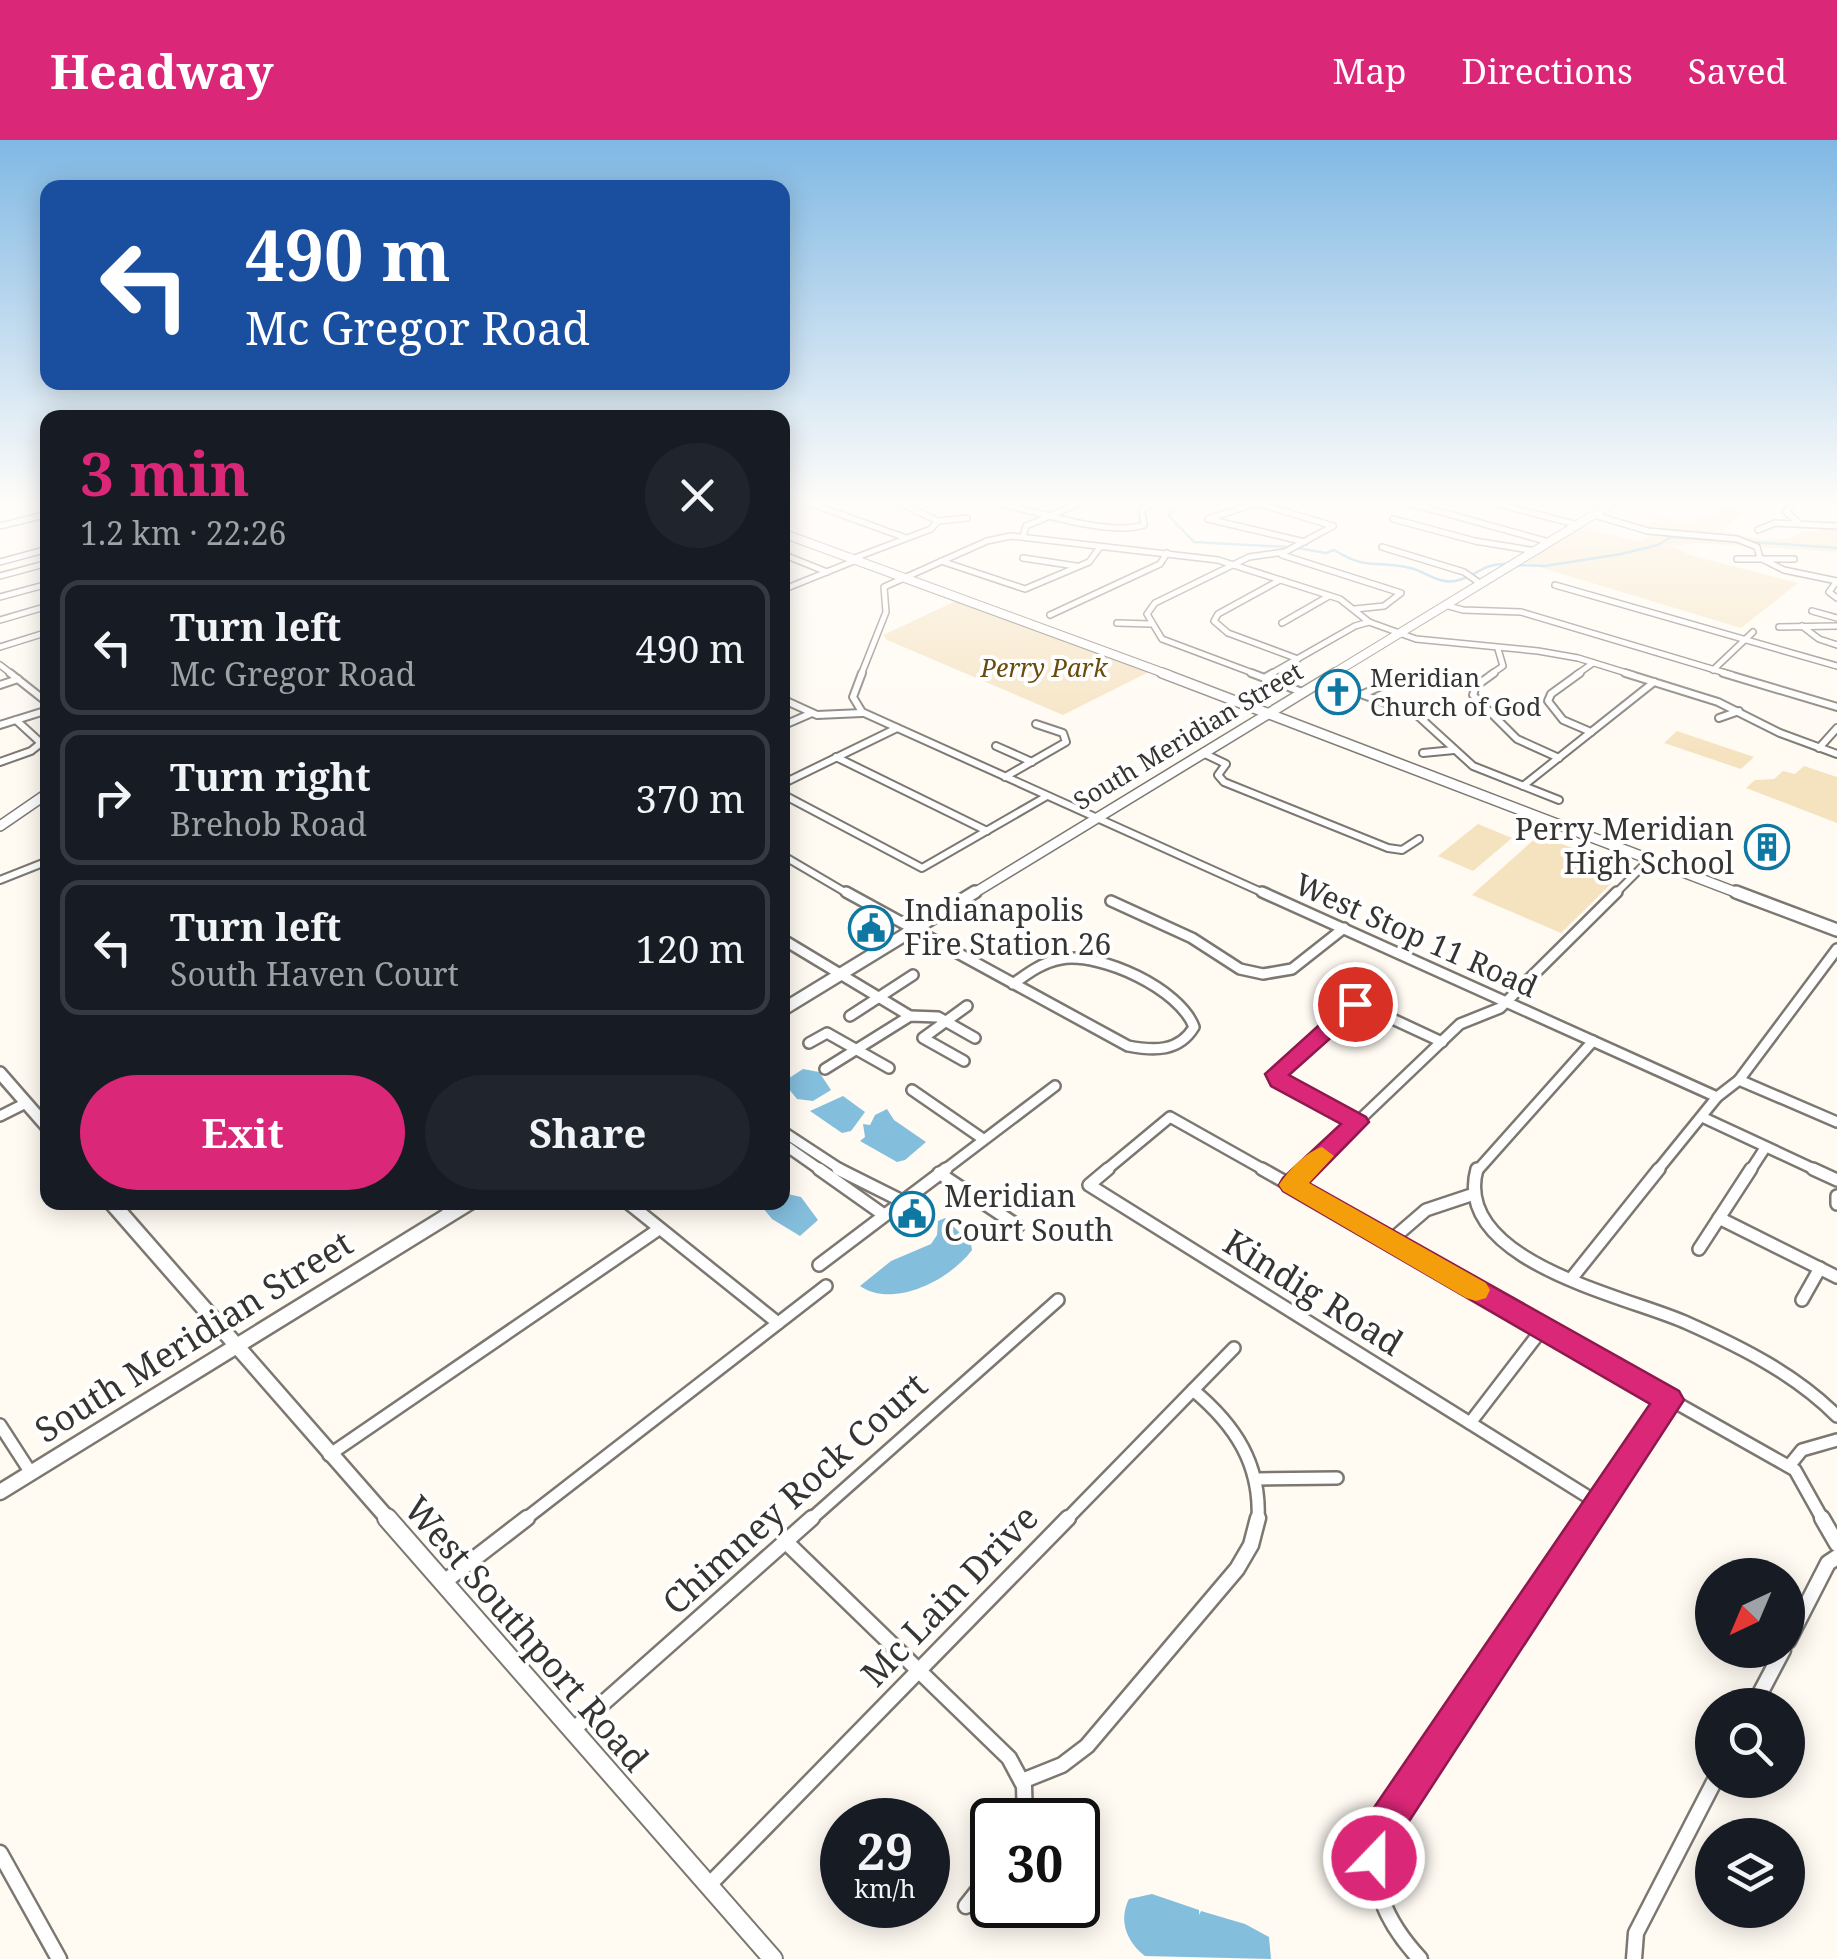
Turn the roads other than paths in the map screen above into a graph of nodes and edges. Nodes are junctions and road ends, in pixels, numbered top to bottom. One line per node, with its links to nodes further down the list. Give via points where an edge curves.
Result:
1 (886, 585): 66 (street, via 886,612 853,697)
2 (921, 585): 65 (main road)
3 (1012, 585): 13 (street)
4 (1034, 585): 13 (street)
5 (1114, 585): 23 (street)
6 (1194, 585): 30 (street, via 1148,609)
7 (1271, 585): 35 (street, via 1218,614)
8 (1295, 585): 15 (street)
9 (1376, 585): 21 (street, via 1401,593 1384,606)
10 (1481, 585): 18 (main road, South Meridian Street)
11 (1555, 585): 14 (street)
12 (40, 586): 16 (street)
13 (1024, 589)
14 (1580, 592): 17 (street); 20 (street)
15 (1329, 596): 21 (street); 29 (street)
16 (0, 597)
17 (1568, 601)
18 (1445, 606): 37 (main road, South Meridian Street); 50 (street, via 1521,612)
19 (40, 608): 26 (street)
20 (1635, 608): 24 (street); 31 (street)
21 (1355, 610): 27 (street)
22 (1812, 611): 25 (street)
23 (1050, 615)
24 (1624, 617)
25 (1837, 618)
26 (0, 620)
27 (1369, 622): 37 (street); 45 (street)
28 (1117, 623): 30 (street)
29 (1282, 623)
30 (1151, 624): 51 (street, via 1162,640)
31 (1692, 624): 39 (street); 40 (street)
32 (1802, 626): 33 (street); 34 (street); 41 (street)
33 (1837, 626)
34 (1778, 627)
35 (1220, 629): 45 (street)
36 (1754, 632): 40 (street)
37 (1400, 633): 43 (street, via 1447,646); 53 (main road, South Meridian Street)
38 (40, 634): 42 (street)
39 (1680, 634)
40 (1746, 640): 44 (street); 50 (street)
41 (1837, 645)
42 (0, 647)
43 (1498, 649): 46 (street); 84 (street, via 1502,666 1474,695 1516,738)
44 (1802, 656): 48 (street); 49 (street)
45 (1298, 659): 51 (street)
46 (1593, 663): 54 (street); 74 (street, via 1548,701 1564,720)
47 (0, 665): 52 (street)
48 (1792, 666)
49 (1837, 666)
50 (1713, 670): 61 (street)
51 (1264, 678): 57 (street)
52 (18, 680): 55 (street); 59 (street)
53 (1322, 680): 57 (main road, South Meridian Street); 58 (street)
54 (1654, 682): 63 (street); 74 (street)
55 (0, 685)
56 (1384, 685): 58 (street)
57 (1302, 692): 65 (main road, South Meridian Street)
58 (1363, 694): 79 (street, via 1425,720)
59 (40, 699)
60 (790, 703): 64 (street)
61 (1837, 707)
62 (40, 710): 68 (street)
63 (1739, 711): 67 (street); 78 (street)
64 (812, 713): 66 (street); 69 (street)
65 (1268, 713): 80 (main road, South Meridian Street); 100 (main road)
66 (865, 714): 72 (street, West Stop 11 Road)
67 (1719, 718)
68 (16, 720): 71 (street); 75 (street)
69 (790, 723)
70 (1036, 724): 86 (street, via 1067,738)
71 (0, 725)
72 (896, 728): 83 (street); 87 (street, West Stop 11 Road)
73 (1837, 728): 78 (street)
74 (1592, 732): 84 (street)
75 (40, 742)
76 (40, 744): 85 (street)
77 (996, 746): 86 (street)
78 (1818, 748): 82 (street)
79 (1454, 750): 81 (street); 89 (street, via 1473,766)
80 (1203, 752): 96 (main road, South Meridian Street); 99 (street, via 1226,764 1218,775 1224,782 1374,843 1402,850)
81 (1423, 752)
82 (1837, 754)
83 (836, 758): 88 (street); 98 (street)
84 (1559, 758): 89 (street)
85 (0, 762)
86 (1032, 762): 87 (street)
87 (1005, 776): 91 (street, West Stop 11 Road)
88 (790, 780)
89 (1523, 786): 94 (street)
90 (40, 790): 95 (main road)
91 (1048, 796): 96 (street, West Stop 11 Road); 98 (street)
92 (40, 798): 97 (main road)
93 (790, 798): 98 (street, via 922,868)
94 (1558, 800)
95 (0, 818)
96 (1096, 818): 105 (street, West Stop 11 Road); 107 (main road, South Meridian Street)
97 (0, 826)
98 (987, 831)
99 (1419, 839)
100 (1651, 858): 106 (main road); 114 (street)
101 (790, 861): 107 (street)
102 (40, 864): 103 (street)
103 (0, 880)
104 (1111, 902): 105 (street, via 1256,973 1292,969)
105 (1344, 928): 114 (street, West Stop 11 Road)
106 (1837, 930)
107 (912, 931): 110 (main road, South Meridian Street); 112 (street)
108 (790, 944): 110 (street)
109 (1837, 950): 129 (street)
110 (842, 973): 113 (street); 115 (main road, South Meridian Street)
111 (912, 975): 113 (street)
112 (1013, 984): 112 (street, via 1128,1046 1176,1045 1194,1027 1189,1010 1103,962 1057,959)
113 (879, 996): 117 (street); 118 (street)
114 (1506, 1002): 121 (street, West Stop 11 Road); 123 (street, via 1462,1022)
115 (790, 1005)
116 (968, 1006): 119 (street)
117 (850, 1016)
118 (910, 1016): 119 (street); 124 (street)
119 (946, 1021): 120 (street); 125 (street, via 923,1038)
120 (975, 1038)
121 (1593, 1041): 132 (street, West Stop 11 Road); 147 (street, via 1478,1166)
122 (809, 1042): 124 (street, via 825,1033)
123 (1442, 1042): 138 (street); 138 (street, via 1358,1003 1277,1072 1279,1080)
124 (855, 1048): 126 (street); 127 (street)
125 (964, 1061)
126 (825, 1068)
127 (890, 1068)
128 (0, 1072): 133 (main road)
129 (1739, 1080): 132 (street); 139 (street)
130 (1055, 1086): 141 (street)
131 (912, 1090): 141 (street)
132 (1717, 1096): 137 (street)
133 (26, 1103): 134 (street); 136 (main road)
134 (0, 1116)
135 (1170, 1117): 146 (street); 172 (street, Kindig Road, via 1089,1185)
136 (40, 1119)
137 (1700, 1119): 142 (street); 161 (street)
138 (1357, 1122): 146 (street)
139 (1837, 1122)
140 (790, 1137): 148 (street)
141 (984, 1139): 144 (street)
142 (1765, 1148): 145 (street); 153 (street)
143 (790, 1149): 152 (street)
144 (939, 1173): 148 (street); 154 (street)
145 (1837, 1180)
146 (1292, 1185): 156 (street)
147 (1471, 1195): 156 (street, via 1428,1207); 161 (street, via 1495,1233)
148 (902, 1201): 152 (street)
149 (118, 1210): 167 (main road, West Southport Road)
150 (444, 1210): 167 (main road, South Meridian Street)
151 (636, 1210): 155 (street)
152 (884, 1215): 158 (street)
153 (1719, 1218): 157 (street); 159 (street)
154 (1018, 1226)
155 (659, 1229): 165 (street); 175 (street)
156 (1390, 1241): 166 (street)
157 (1699, 1249)
158 (819, 1265)
159 (1820, 1268): 160 (street); 164 (street)
160 (1837, 1276)
161 (1571, 1279): 171 (street, via 1685,1322 1808,1389)
162 (826, 1286): 165 (street)
163 (1058, 1300): 182 (street, Chimney Rock Court)
164 (1802, 1300)
165 (778, 1324): 185 (street)
166 (1543, 1328): 170 (street); 172 (street)
167 (234, 1348): 175 (main road, West Southport Road); 177 (main road, South Meridian Street)
168 (1234, 1348): 169 (street, Mc Lain Drive)
169 (1192, 1390): 179 (street, via 1240,1437); 187 (street, Mc Lain Drive)
170 (1669, 1400): 176 (street); 181 (street)
171 (1837, 1416)
172 (1470, 1423): 181 (street, Kindig Road)
173 (0, 1426): 177 (street)
174 (1837, 1440): 176 (street, via 1802,1450)
175 (329, 1455): 185 (main road, West Southport Road)
176 (1789, 1466): 183 (street)
177 (31, 1473): 180 (main road, South Meridian Street)
178 (1338, 1478): 179 (street)
179 (1257, 1479): 189 (street, via 1258,1522 1240,1566 1084,1749)
180 (0, 1492)
181 (1598, 1504): 198 (street, via 1380,1834 1374,1868 1380,1900)
182 (786, 1542): 187 (street); 188 (street, Chimney Rock Court)
183 (1837, 1544)
184 (1837, 1557): 186 (street)
185 (442, 1584): 188 (main road, West Southport Road)
186 (1805, 1608)
187 (918, 1670): 189 (street, via 1009,1758); 193 (street, Mc Lain Drive)
188 (572, 1731): 193 (main road, West Southport Road)
189 (1022, 1781): 190 (street)
190 (1023, 1798)
191 (1706, 1798): 199 (street, via 1636,1933)
192 (0, 1854): 196 (street)
193 (708, 1886): 197 (main road, West Southport Road)
194 (970, 1901): 195 (street)
195 (966, 1906)
196 (59, 1959)
197 (773, 1959)
198 (1420, 1959)
199 (1634, 1959)

